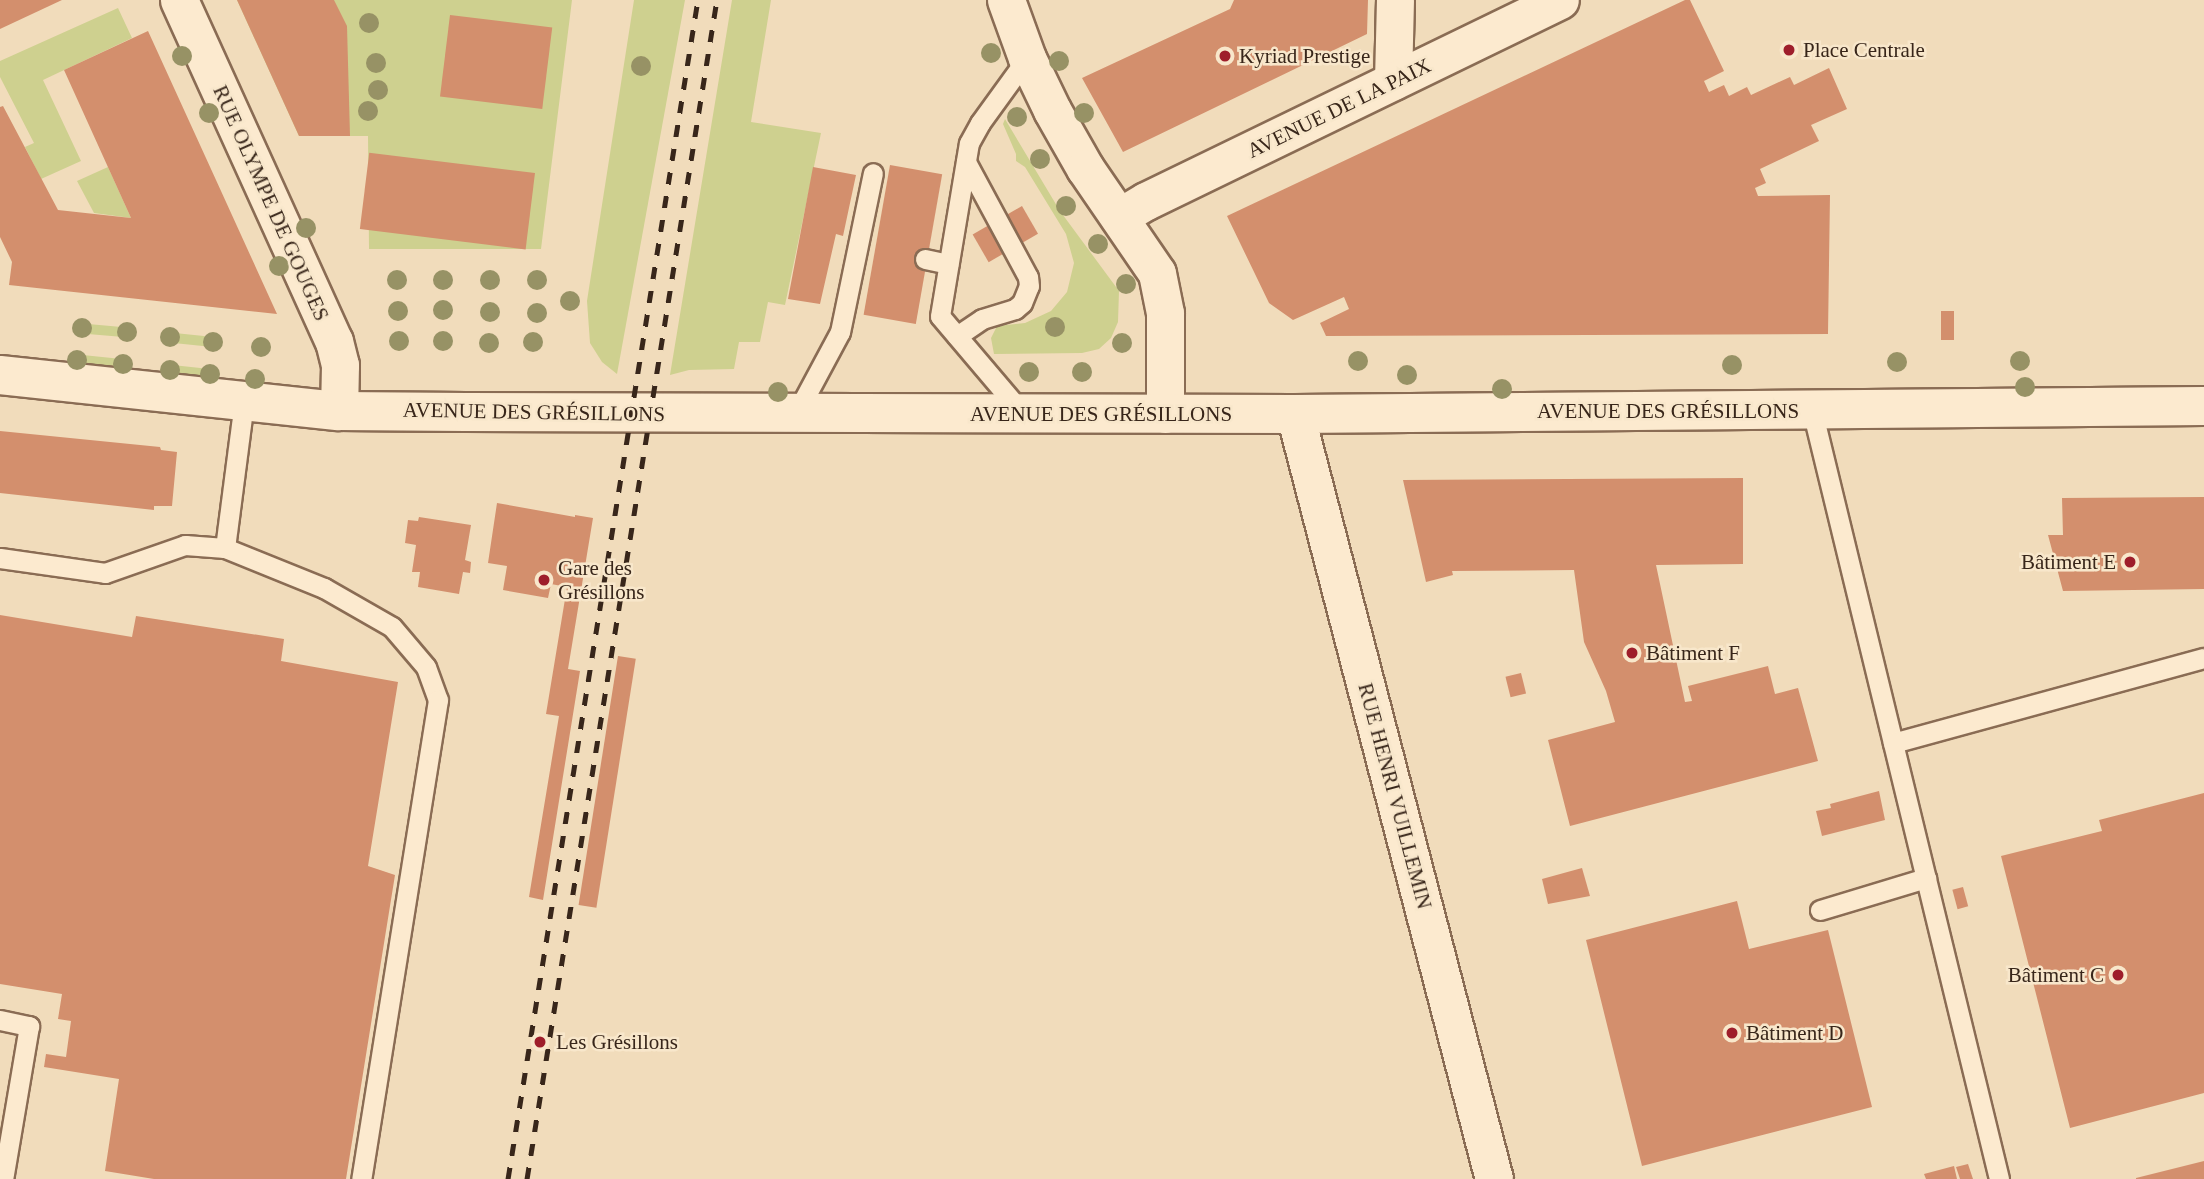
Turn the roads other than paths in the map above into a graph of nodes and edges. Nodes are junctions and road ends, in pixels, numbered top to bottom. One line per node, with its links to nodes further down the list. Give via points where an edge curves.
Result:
1 (179, 0): 17 (street, RUE OLYMPE DE GOUGES, via 334,341 340,365)
2 (1006, 0): 5 (street)
3 (1395, 0): 6 (street)
4 (1560, 0): 6 (street, AVENUE DE LA PAIX)
5 (1027, 58): 7 (lane, via 973,133); 9 (street, via 1084,168)
6 (1393, 81): 9 (street, AVENUE DE LA PAIX)
7 (966, 162): 11 (lane); 12 (lane, via 1029,286 1015,309 982,319)
8 (873, 173): 18 (lane, via 866,247 839,332)
9 (1119, 217): 20 (street, via 1162,287)
10 (925, 259): 11 (lane)
11 (948, 264): 12 (lane, via 940,316)
12 (957, 336): 19 (lane)
13 (0, 375): 14 (main road, AVENUE DES GRÉSILLONS)
14 (244, 401): 17 (main road, AVENUE DES GRÉSILLONS); 22 (lane)
15 (2204, 406): 16 (main road, AVENUE DES GRÉSILLONS)
16 (1812, 410): 21 (main road, AVENUE DES GRÉSILLONS); 25 (lane)
17 (339, 411): 18 (main road, AVENUE DES GRÉSILLONS)
18 (796, 414): 19 (main road, AVENUE DES GRÉSILLONS)
19 (1024, 414): 20 (main road, AVENUE DES GRÉSILLONS)
20 (1164, 414): 21 (main road, AVENUE DES GRÉSILLONS)
21 (1295, 414): 31 (street, RUE HENRI VUILLEMIN)
22 (225, 548): 23 (lane, via 185,545 105,573); 30 (lane, via 324,589 392,628 426,667 438,700)
23 (0, 558)
24 (2204, 658): 25 (lane)
25 (1893, 743): 26 (lane)
26 (1926, 878): 27 (lane); 32 (lane)
27 (1820, 910)
28 (0, 1020): 29 (lane, via 29,1026)
29 (3, 1179)
30 (360, 1179)
31 (1494, 1179)
32 (1999, 1179)

